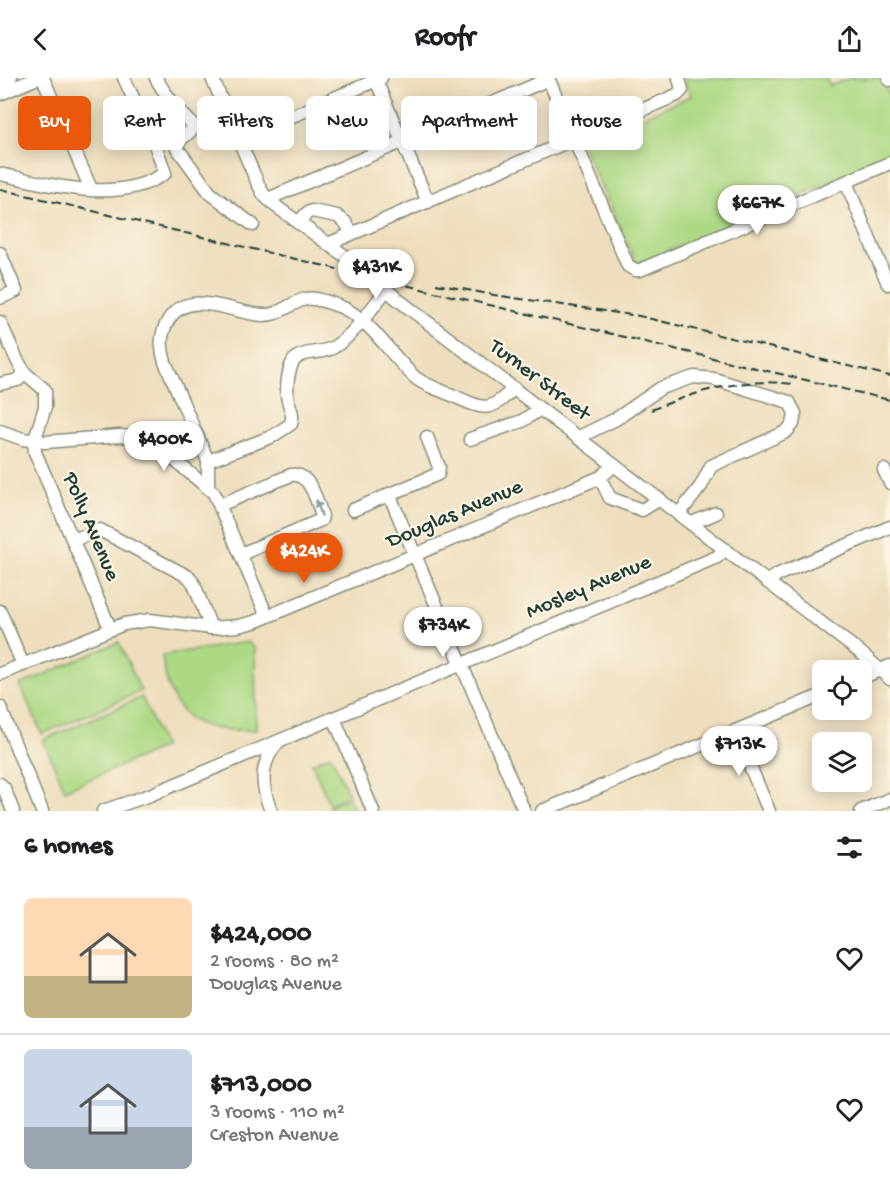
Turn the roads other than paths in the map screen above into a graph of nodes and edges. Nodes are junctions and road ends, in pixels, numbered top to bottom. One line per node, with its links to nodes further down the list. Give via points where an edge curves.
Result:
1 (9, 78): 9 (main road)
2 (37, 78): 11 (street)
3 (43, 78): 27 (street)
4 (124, 78): 27 (street, via 165,173 137,187 117,191)
5 (156, 78): 17 (street)
6 (212, 78): 12 (street, Turner Street)
7 (377, 79): 16 (street); 18 (street)
8 (548, 79): 13 (street); 14 (street)
9 (0, 81)
10 (681, 84): 15 (street, via 677,95)
11 (0, 94)
12 (220, 96)
13 (507, 96)
14 (555, 96)
15 (643, 110)
16 (294, 116)
17 (195, 127): 31 (street, via 175,145 210,193)
18 (401, 138)
19 (401, 140): 28 (street)
20 (243, 150): 28 (street, Turner Street)
21 (406, 150): 29 (street)
22 (549, 150): 29 (street)
23 (579, 150): 26 (street, via 628,266 635,270)
24 (890, 164): 26 (street)
25 (0, 174): 27 (street)
26 (846, 182): 35 (street)
27 (91, 189)
28 (268, 199): 30 (street, Turner Street)
29 (428, 202): 32 (street)
30 (298, 223): 32 (street, via 312,211 337,216); 33 (street, Turner Street)
31 (253, 225)
32 (352, 233): 33 (street)
33 (328, 244): 36 (street, Turner Street)
34 (0, 253): 37 (street, via 16,291)
35 (890, 283)
36 (387, 289): 38 (street); 42 (street, Turner Street)
37 (0, 298)
38 (362, 321): 42 (street, via 418,380 479,408 500,402); 49 (street, via 334,347 294,359 287,395 293,414 291,424 271,437); 49 (street, via 344,308 305,299 265,315 201,303 186,305 172,314 160,345)
39 (0, 322): 40 (street)
40 (25, 373): 41 (street, via 18,380); 48 (street, via 45,390 45,407)
41 (0, 384)
42 (514, 388): 43 (street, Turner Street)
43 (540, 409): 46 (street, Turner Street); 47 (street, via 522,421)
44 (0, 431): 48 (street)
45 (427, 436): 55 (street, via 438,474)
46 (579, 438): 50 (street, Turner Street); 59 (street, via 616,419 661,388 694,377 714,379 789,402 795,413 786,432 711,466)
47 (470, 439)
48 (34, 441): 54 (street, via 134,437 156,446); 63 (street, Polly Avenue, via 35,452)
49 (208, 461): 54 (street)
50 (614, 465): 52 (street, Douglas Avenue); 56 (street, Turner Street)
51 (884, 470): 53 (street)
52 (600, 478): 56 (street, via 610,498 642,510); 66 (street, Douglas Avenue)
53 (890, 483)
54 (208, 486): 57 (street)
55 (389, 494): 58 (street); 66 (street)
56 (660, 499): 59 (street, Turner Street)
57 (220, 505): 65 (street); 65 (street, one-way to 57, via 321,520 318,503 303,477 297,474)
58 (352, 510)
59 (679, 513): 61 (street, Turner Street)
60 (716, 513): 61 (street)
61 (692, 523): 64 (street, Turner Street)
62 (890, 527): 67 (street)
63 (73, 540): 70 (street, Polly Avenue); 71 (street, via 100,530 183,572 194,584)
64 (724, 549): 67 (street, Turner Street); 73 (street, Mosley Avenue, via 717,556)
65 (241, 554): 69 (street)
66 (415, 555): 69 (street, Douglas Avenue); 73 (street)
67 (767, 581): 74 (street, Turner Street)
68 (0, 611): 72 (street)
69 (267, 616): 71 (street, Douglas Avenue, via 238,626)
70 (110, 628): 71 (street, Douglas Avenue, via 150,620); 72 (street, Douglas Avenue)
71 (212, 628)
72 (23, 664): 75 (street, Douglas Avenue)
73 (461, 664): 79 (street, Mosley Avenue); 89 (street)
74 (887, 672): 76 (street)
75 (0, 674)
76 (872, 675)
77 (812, 699): 80 (street)
78 (0, 707): 85 (street)
79 (334, 718): 81 (street, Mosley Avenue); 88 (street)
80 (735, 731): 90 (street); 91 (street)
81 (284, 738): 86 (street, Mosley Avenue); 87 (street, via 270,752 263,774 263,789)
82 (0, 784): 84 (street)
83 (890, 799): 92 (street)
84 (13, 811)
85 (42, 811)
86 (103, 811)
87 (271, 811)
88 (373, 811)
89 (524, 811)
90 (542, 811)
91 (769, 811)
92 (861, 811)

